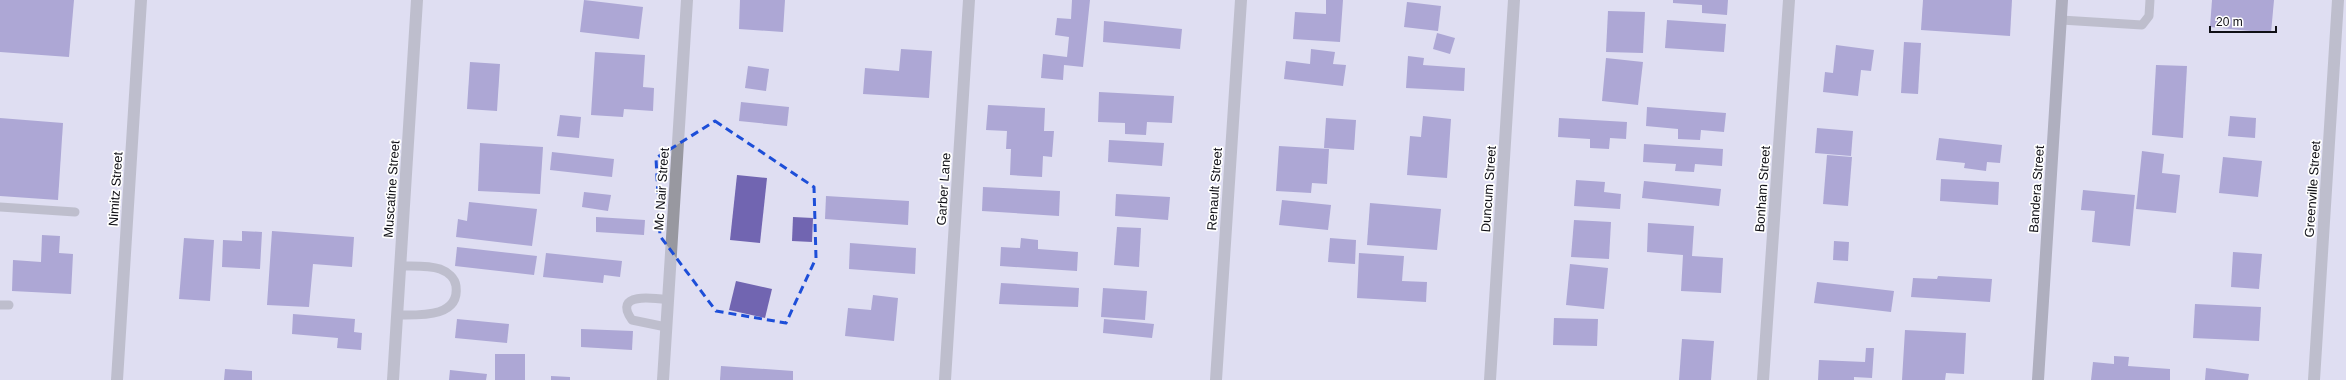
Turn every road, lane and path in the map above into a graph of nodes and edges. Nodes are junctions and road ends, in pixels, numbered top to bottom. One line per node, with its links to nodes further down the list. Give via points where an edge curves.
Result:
1 (141, 0): 18 (street, Nimitz Street)
2 (417, 0): 14 (street, Muscatine Street)
3 (687, 0): 15 (street, Mc Nair Street)
4 (969, 0): 21 (street, Garber Lane)
5 (1241, 0): 22 (street, Renault Street)
6 (1514, 0): 23 (street, Duncum Street)
7 (1789, 0): 24 (street, Bonham Street)
8 (2062, 0): 11 (street, Bandera Street)
9 (2150, 0): 11 (lane, via 2149,16 2142,25)
10 (2338, 0): 26 (street, Greenville Street)
11 (2061, 20): 25 (street, Bandera Street)
12 (0, 207): 13 (lane)
13 (75, 212)
14 (400, 266): 16 (street, Muscatine Street); 16 (lane, via 439,269 450,274 456,283 457,295 454,304 444,310 422,315)
15 (668, 300): 17 (street, Mc Nair Street); 17 (lane, via 640,297 630,302 628,307 628,314 632,320)
16 (397, 315): 19 (street, Muscatine Street)
17 (666, 327): 20 (street, Mc Nair Street)
18 (117, 380)
19 (393, 380)
20 (663, 380)
21 (945, 380)
22 (1216, 380)
23 (1490, 380)
24 (1763, 380)
25 (2038, 380)
26 (2314, 380)

